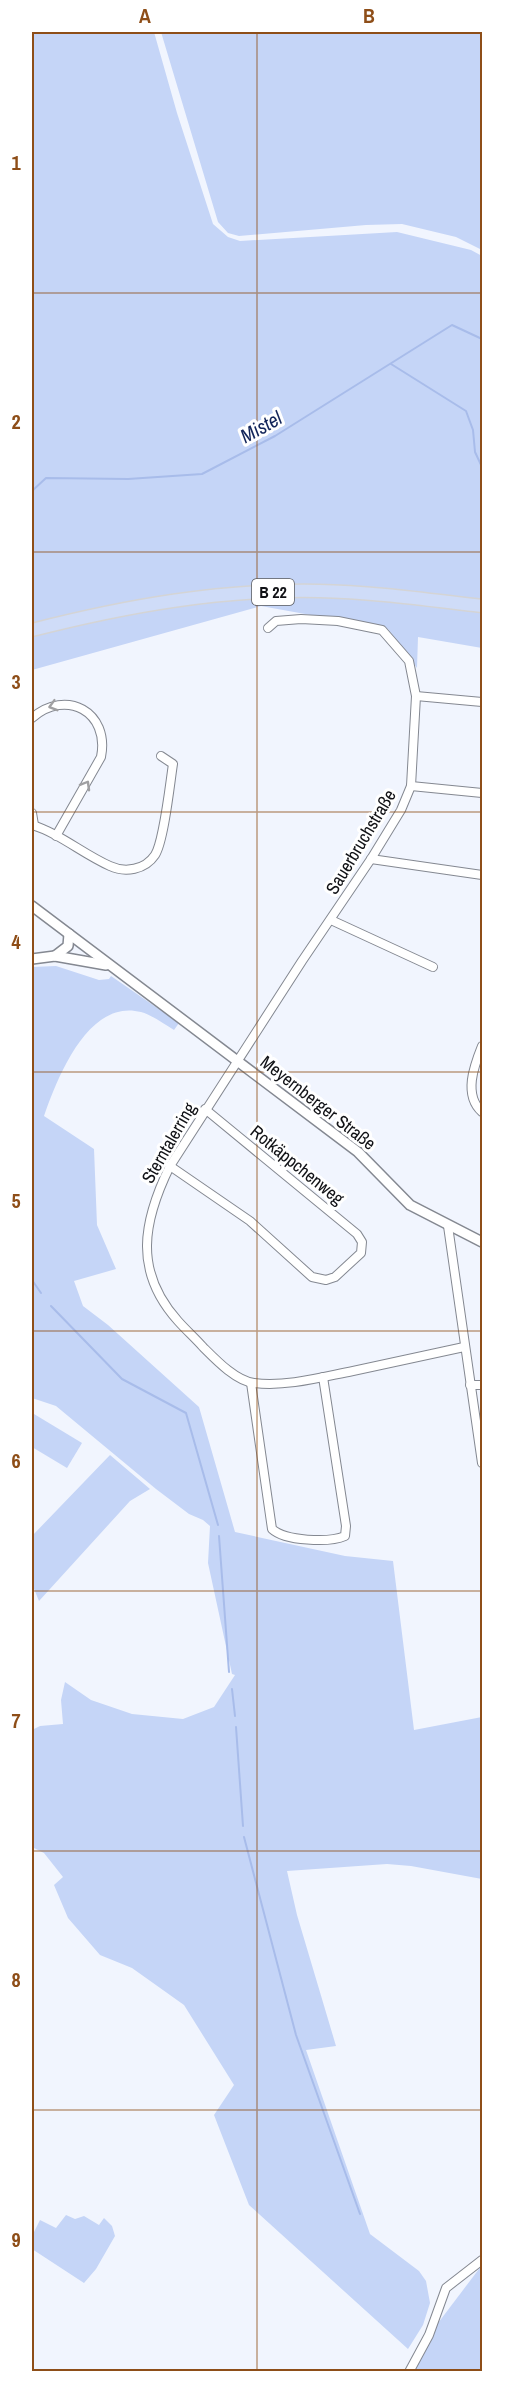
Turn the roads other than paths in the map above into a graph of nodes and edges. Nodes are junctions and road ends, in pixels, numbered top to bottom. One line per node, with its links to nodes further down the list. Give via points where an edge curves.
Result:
1 (483, 606): 3 (main road, B 22, via 320,591 268,592 142,604)
2 (268, 628): 4 (street, Sauerbruchstraße, via 276,621 301,619 382,630 409,661)
3 (32, 630)
4 (416, 696): 5 (street); 8 (street, Sauerbruchstraße)
5 (483, 702)
6 (32, 718): 12 (street, one-way to 6, via 101,757 101,731 86,712 67,704 50,706)
7 (161, 756): 12 (street, via 173,764 156,854 148,862 126,870 111,867)
8 (411, 786): 9 (street); 13 (street, Sauerbruchstraße)
9 (483, 793)
10 (32, 813): 11 (street)
11 (32, 825): 12 (street)
12 (56, 836)
13 (371, 859): 14 (street); 16 (street, Sauerbruchstraße)
14 (483, 875)
15 (32, 906): 17 (street, Meyernberger Straße)
16 (331, 920): 21 (street); 23 (street, Sauerbruchstraße)
17 (69, 934): 18 (street, via 68,946); 20 (street, Meyernberger Straße)
18 (55, 956): 19 (street); 20 (street)
19 (32, 959)
20 (110, 965): 23 (street, Meyernberger Straße)
21 (433, 967)
22 (483, 1046): 25 (street, via 475,1063 472,1098)
23 (237, 1061): 24 (street, Sterntalerring); 27 (street, Meyernberger Straße, via 357,1152 410,1205)
24 (205, 1109): 26 (street, Sterntalerring); 26 (street, Rotkäppchenweg, via 357,1234 362,1248 356,1259 335,1277 312,1277 250,1221)
25 (483, 1112)
26 (170, 1166): 31 (street, Sterntalerring, via 157,1192 146,1232 151,1278 177,1320 215,1359)
27 (448, 1226): 28 (street, Meyernberger Straße); 29 (street)
28 (483, 1242)
29 (464, 1347): 30 (street); 32 (street)
30 (323, 1377): 31 (street); 31 (street, via 346,1526 345,1536 336,1540 290,1537 272,1529)
31 (251, 1383)
32 (470, 1385): 33 (street); 34 (street)
33 (483, 1385)
34 (483, 1463)
35 (483, 2260): 36 (street, via 446,2288)
36 (409, 2372)

